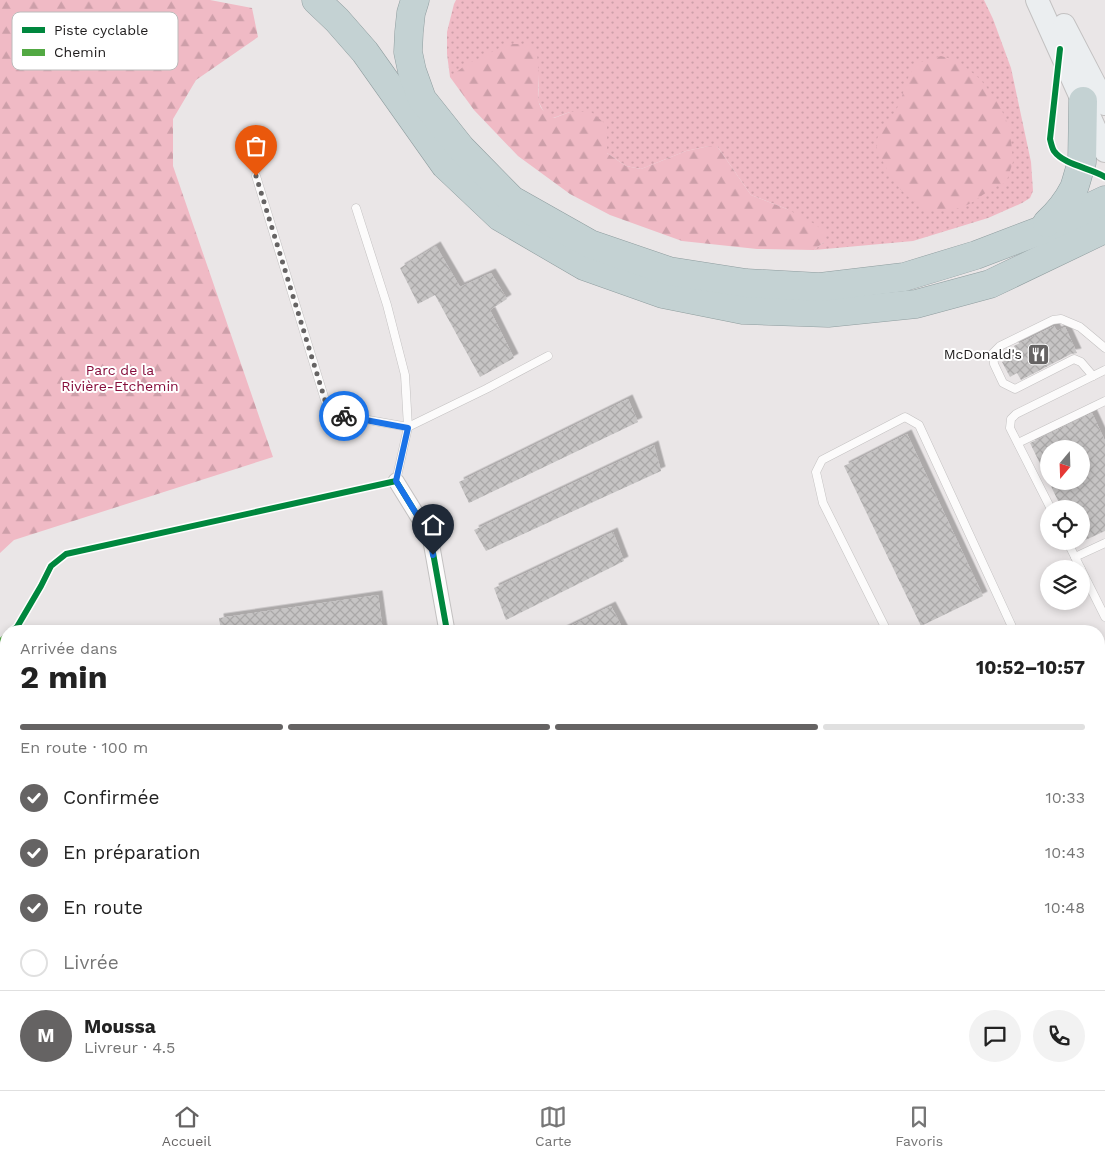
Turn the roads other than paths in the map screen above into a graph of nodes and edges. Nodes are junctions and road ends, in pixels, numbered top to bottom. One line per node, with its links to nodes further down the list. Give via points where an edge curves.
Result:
1 (316, 0): 10 (highway, via 365,52 445,165 500,217 584,266 663,294 743,310 828,313 916,304 990,284)
2 (415, 0): 11 (highway, via 408,52 422,99 461,148 512,200 590,244 669,271 746,283 820,287 904,277 976,255)
3 (1037, 0): 5 (main road)
4 (1050, 0): 5 (main road)
5 (1094, 103): 6 (main road); 11 (highway, via 1074,188 1060,210)
6 (1105, 151)
7 (256, 176): 17 (lane, via 329,413)
8 (1105, 200): 11 (highway)
9 (356, 208): 17 (lane, via 405,375)
10 (1105, 229)
11 (1039, 230)
12 (1105, 348): 15 (lane, via 1080,327 1061,319 1000,346 993,353 994,364 1003,383 1016,389 1074,359)
13 (548, 356): 17 (lane)
14 (1105, 370): 15 (lane)
15 (1093, 376): 18 (lane, via 1016,414 1010,428)
16 (1105, 401): 18 (lane)
17 (408, 428): 19 (lane)
18 (1018, 443): 20 (lane)
19 (396, 481): 27 (street, via 430,536)
20 (1046, 500)
21 (1105, 543): 23 (lane)
22 (1072, 550): 23 (lane)
23 (1075, 557): 24 (lane)
24 (1076, 560)
25 (1090, 587): 26 (lane)
26 (1105, 617)
27 (446, 625)
28 (884, 625): 29 (lane, via 823,503 816,472 822,460 905,417 919,425)
29 (1011, 625)

